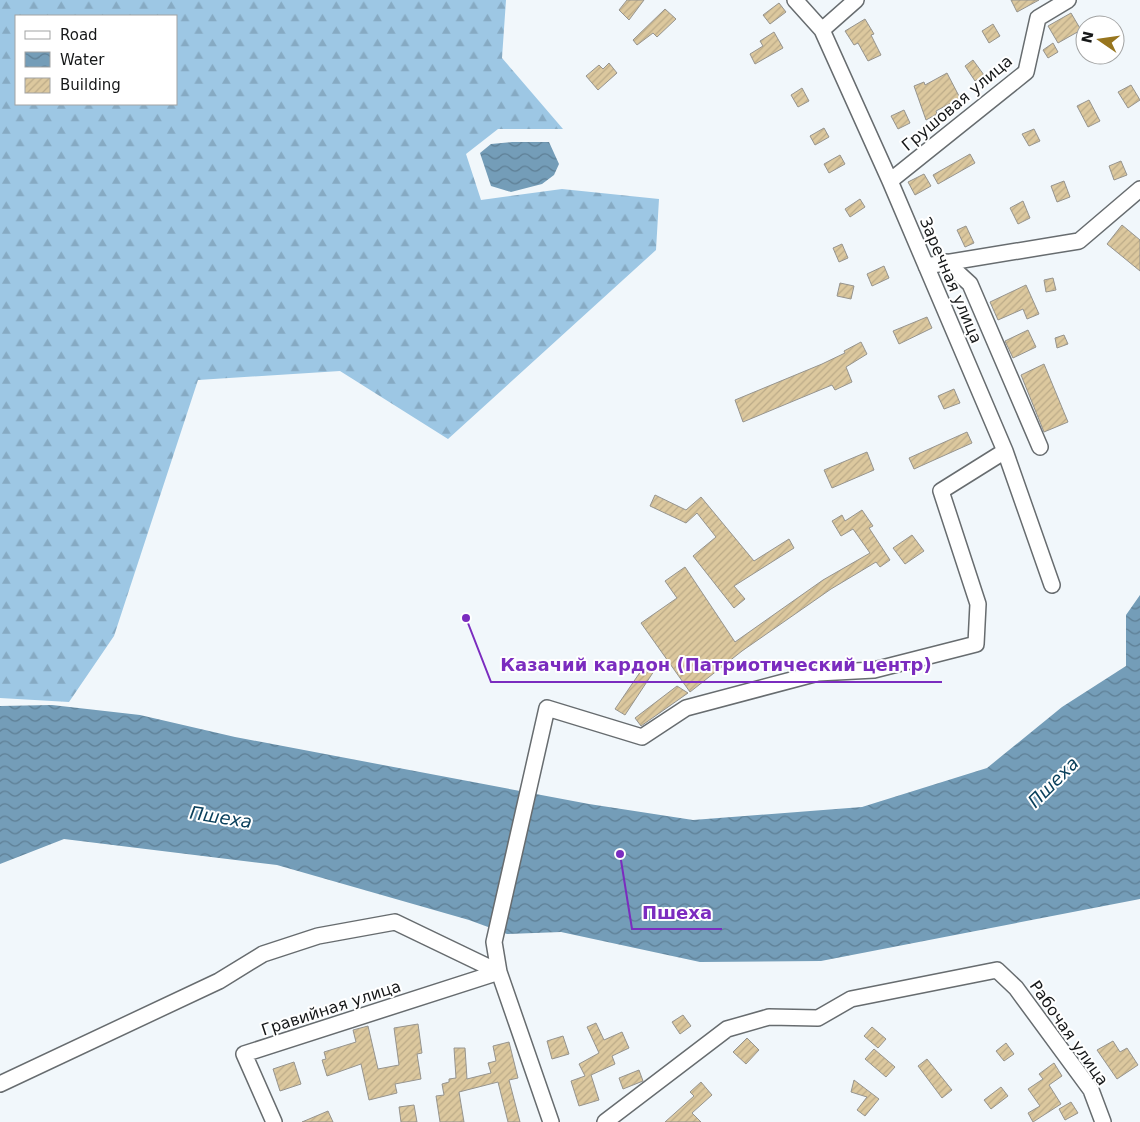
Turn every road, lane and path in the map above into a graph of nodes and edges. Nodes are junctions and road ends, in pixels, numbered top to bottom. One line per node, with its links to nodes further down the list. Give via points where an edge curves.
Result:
1 (796, 0): 4 (street, Заречная улица)
2 (856, 0): 4 (street)
3 (1068, 0): 5 (street, Грушовая улица, via 1038,18 1026,72)
4 (822, 30): 5 (street, Заречная улица)
5 (890, 181): 8 (street, Заречная улица)
6 (1140, 189): 7 (street, via 1080,242)
7 (946, 262): 8 (street); 9 (street, via 970,284)
8 (926, 266): 10 (street, Заречная улица)
9 (1040, 447)
10 (1005, 451): 11 (street, Заречная улица); 12 (street, via 941,491 978,604 976,644 874,670 818,673 686,708 642,737 547,708 494,942)
11 (1052, 585)
12 (499, 972): 13 (street, via 395,922 318,936 263,954 219,981); 14 (street, Гравийная улица, via 244,1054); 15 (street)
13 (0, 1084)
14 (274, 1122)
15 (551, 1122)
16 (605, 1122): 17 (street, Рабочая улица, via 727,1029 769,1017 818,1018 852,999 997,970 1016,988 1091,1090)
17 (1103, 1122)

